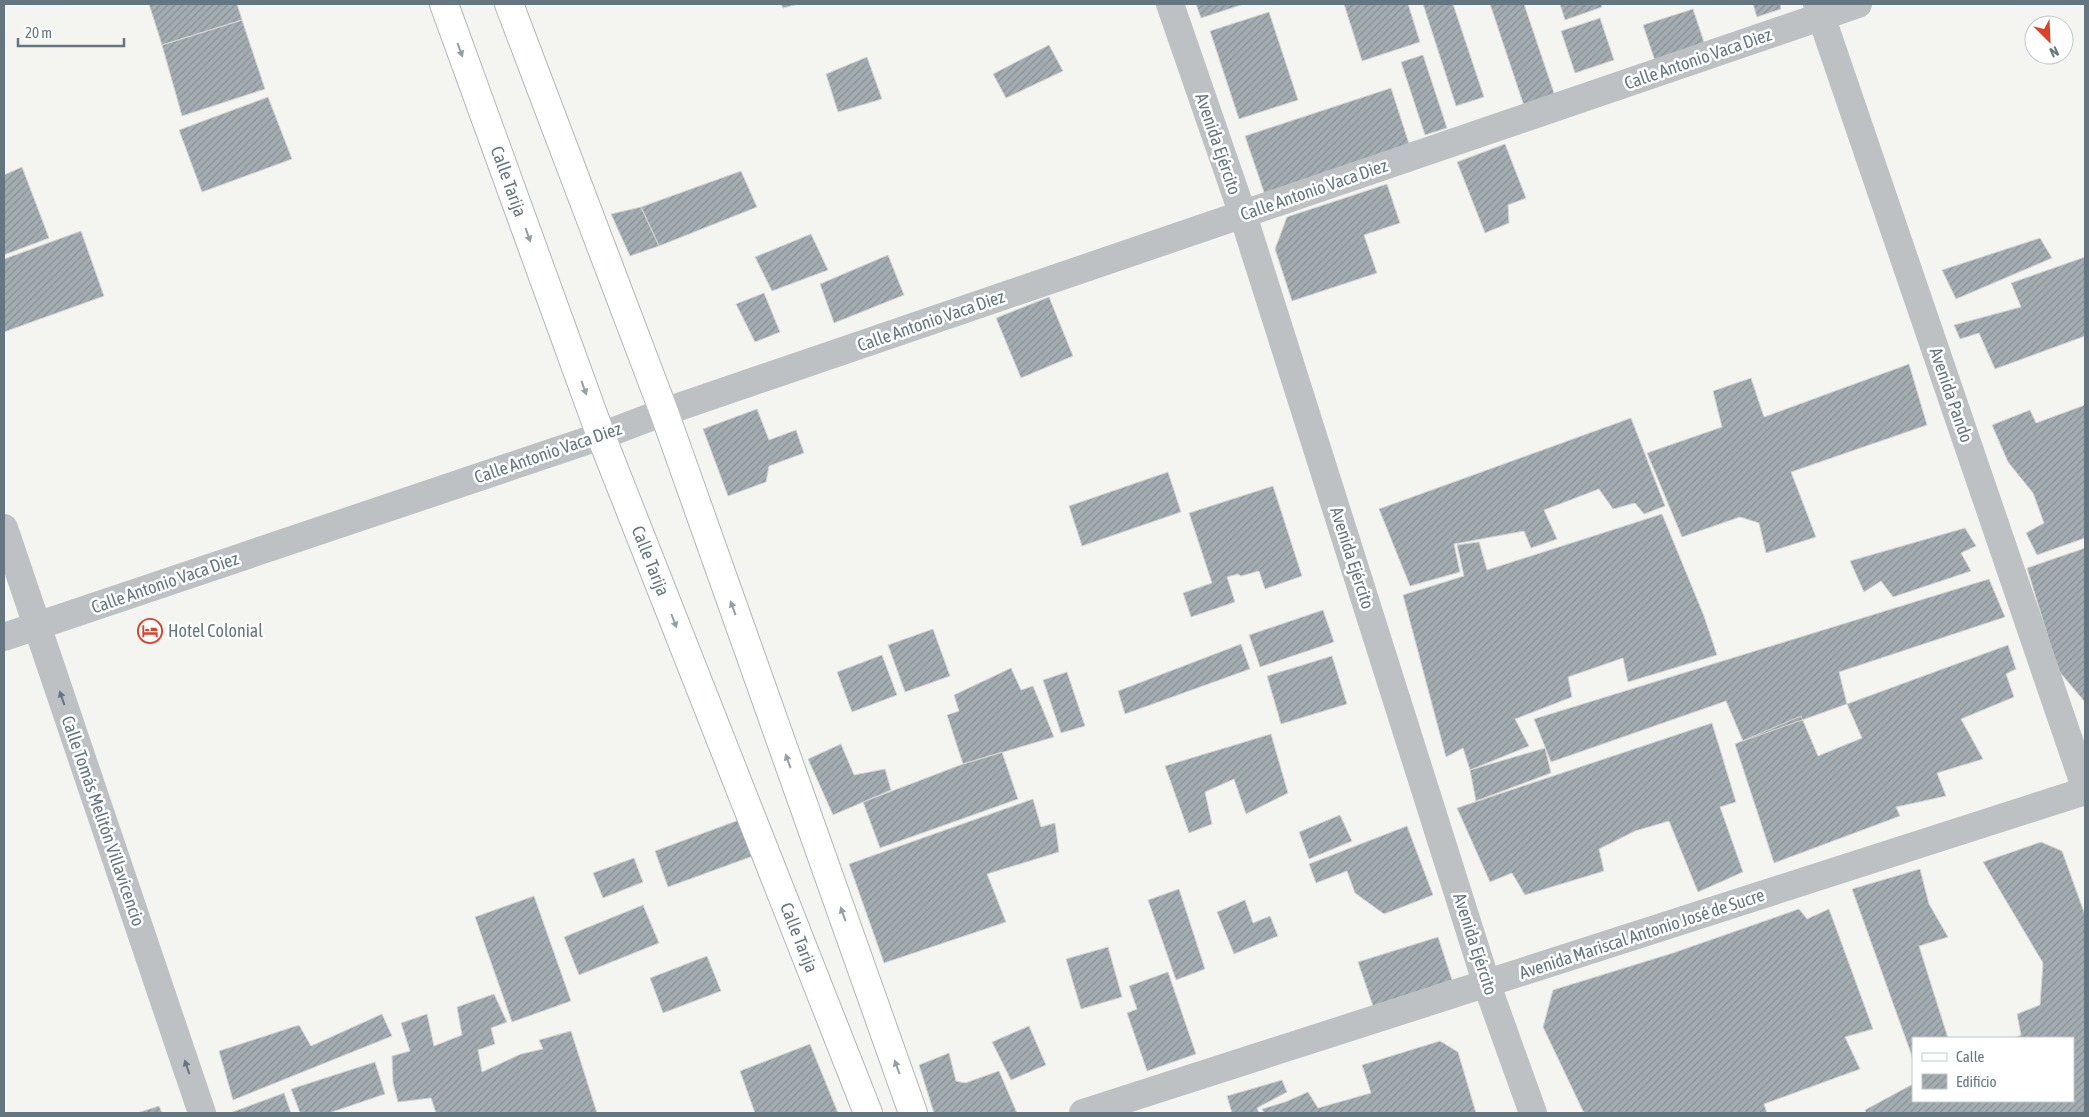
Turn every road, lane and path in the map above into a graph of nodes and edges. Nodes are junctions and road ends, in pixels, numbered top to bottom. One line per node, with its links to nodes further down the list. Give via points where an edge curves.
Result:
1 (444, 4): 8 (street, Calle Tarija, one-way to 8)
2 (509, 4): 7 (street)
3 (1170, 4): 6 (street, Avenida Ejército)
4 (1858, 4): 5 (street, Calle Antonio Vaca Diez)
5 (1819, 10): 6 (street, Calle Antonio Vaca Diez); 12 (street, Avenida Pando)
6 (1242, 215): 7 (street, Calle Antonio Vaca Diez); 13 (street, Avenida Ejército)
7 (664, 412): 8 (street, Calle Antonio Vaca Diez); 16 (street, one-way to 7)
8 (601, 436): 10 (street, Calle Antonio Vaca Diez); 15 (street, Calle Tarija, one-way to 15)
9 (4, 528): 10 (street, Calle Tomás Melitón Villavicencio)
10 (37, 626): 11 (street, Calle Antonio Vaca Diez); 14 (street, Calle Tomás Melitón Villavicencio, one-way to 10)
11 (4, 637)
12 (2085, 789): 13 (street, Avenida Mariscal Antonio José de Sucre)
13 (1487, 985): 17 (street, Avenida Mariscal Antonio José de Sucre); 18 (street, Avenida Ejército)
14 (202, 1113)
15 (868, 1113)
16 (914, 1113)
17 (1083, 1113)
18 (1533, 1113)

